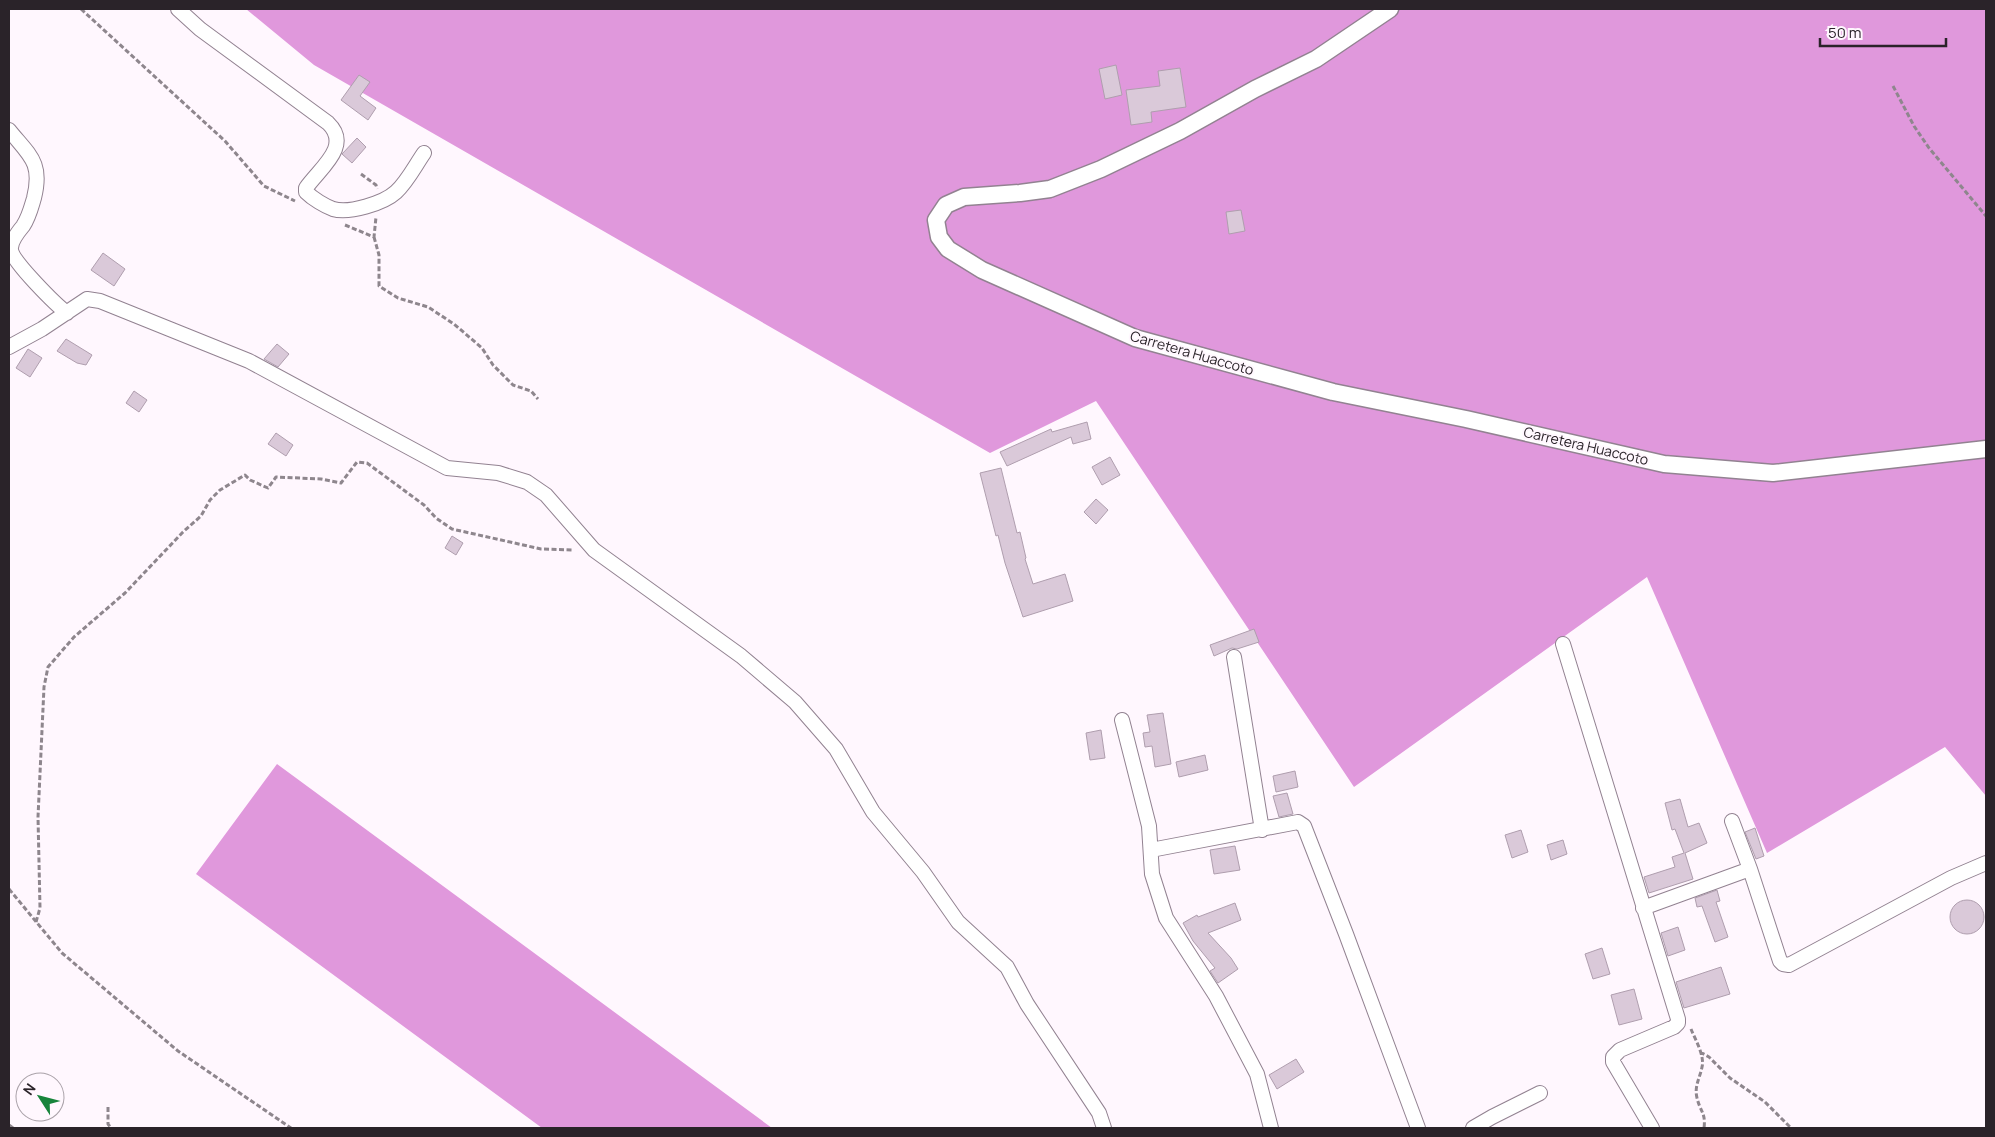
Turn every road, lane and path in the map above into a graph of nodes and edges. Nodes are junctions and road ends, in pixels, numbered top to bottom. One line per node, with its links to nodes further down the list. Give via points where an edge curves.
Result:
1 (81, 9): 8 (path, via 225,141 264,186)
2 (178, 9): 9 (street, via 200,29 336,130 334,153 307,186 309,195 334,209)
3 (1390, 9): 16 (street, Carretera Huaccoto, via 1316,59 1180,131 1101,168 1050,189 964,197 946,205 936,220 939,237 948,249 982,270 1135,338 1333,392 1664,464 1772,472)
4 (1893, 86): 10 (path, via 1914,126)
5 (9, 130): 13 (street, via 38,170 30,211 11,249 16,262)
6 (424, 154): 9 (street, via 396,192)
7 (361, 174): 9 (path, via 376,185)
8 (300, 204)
9 (378, 204): 12 (path)
10 (1986, 216)
11 (336, 221): 12 (path)
12 (374, 237): 15 (path, via 379,255 379,286 398,298 428,307 454,324 482,348 513,385 531,391)
13 (67, 313): 14 (street); 17 (street, via 87,299 100,301 249,361 447,468 498,473 527,482 546,495)
14 (9, 347)
15 (538, 399)
16 (1986, 449)
17 (594, 550): 28 (path, via 541,549 452,528 367,463 357,462 341,483 276,477 268,488 245,475 220,490 201,516 125,593 74,637 48,667 44,687 38,817 40,908); 36 (street, via 741,656 795,702 836,750 873,812 923,872 958,922 1007,967 1027,1004 1099,1113)
18 (1563, 644): 27 (street)
19 (1234, 657): 22 (street)
20 (1122, 720): 23 (street)
21 (1732, 821): 25 (street)
22 (1262, 830): 23 (street); 38 (street, via 1298,822 1304,826)
23 (1151, 850): 37 (street, via 1152,874 1166,918 1216,996 1257,1074)
24 (1986, 863): 25 (street, via 1951,878 1789,965 1780,961)
25 (1750, 869): 27 (street)
26 (9, 889): 28 (path)
27 (1643, 908): 29 (street)
28 (36, 922): 35 (path, via 62,953 178,1050)
29 (1677, 1016): 30 (path, via 1686,1020); 40 (street, via 1678,1023 1674,1027 1620,1050 1613,1057)
30 (1700, 1052): 41 (path, via 1703,1066 1696,1097 1706,1118); 42 (path, via 1765,1102)
31 (1540, 1093): 33 (street)
32 (108, 1108): 34 (path)
33 (1496, 1122): 39 (street)
34 (111, 1128)
35 (291, 1128)
36 (1104, 1128)
37 (1271, 1128)
38 (1418, 1128)
39 (1473, 1128)
40 (1652, 1128)
41 (1704, 1128)
42 (1791, 1128)

